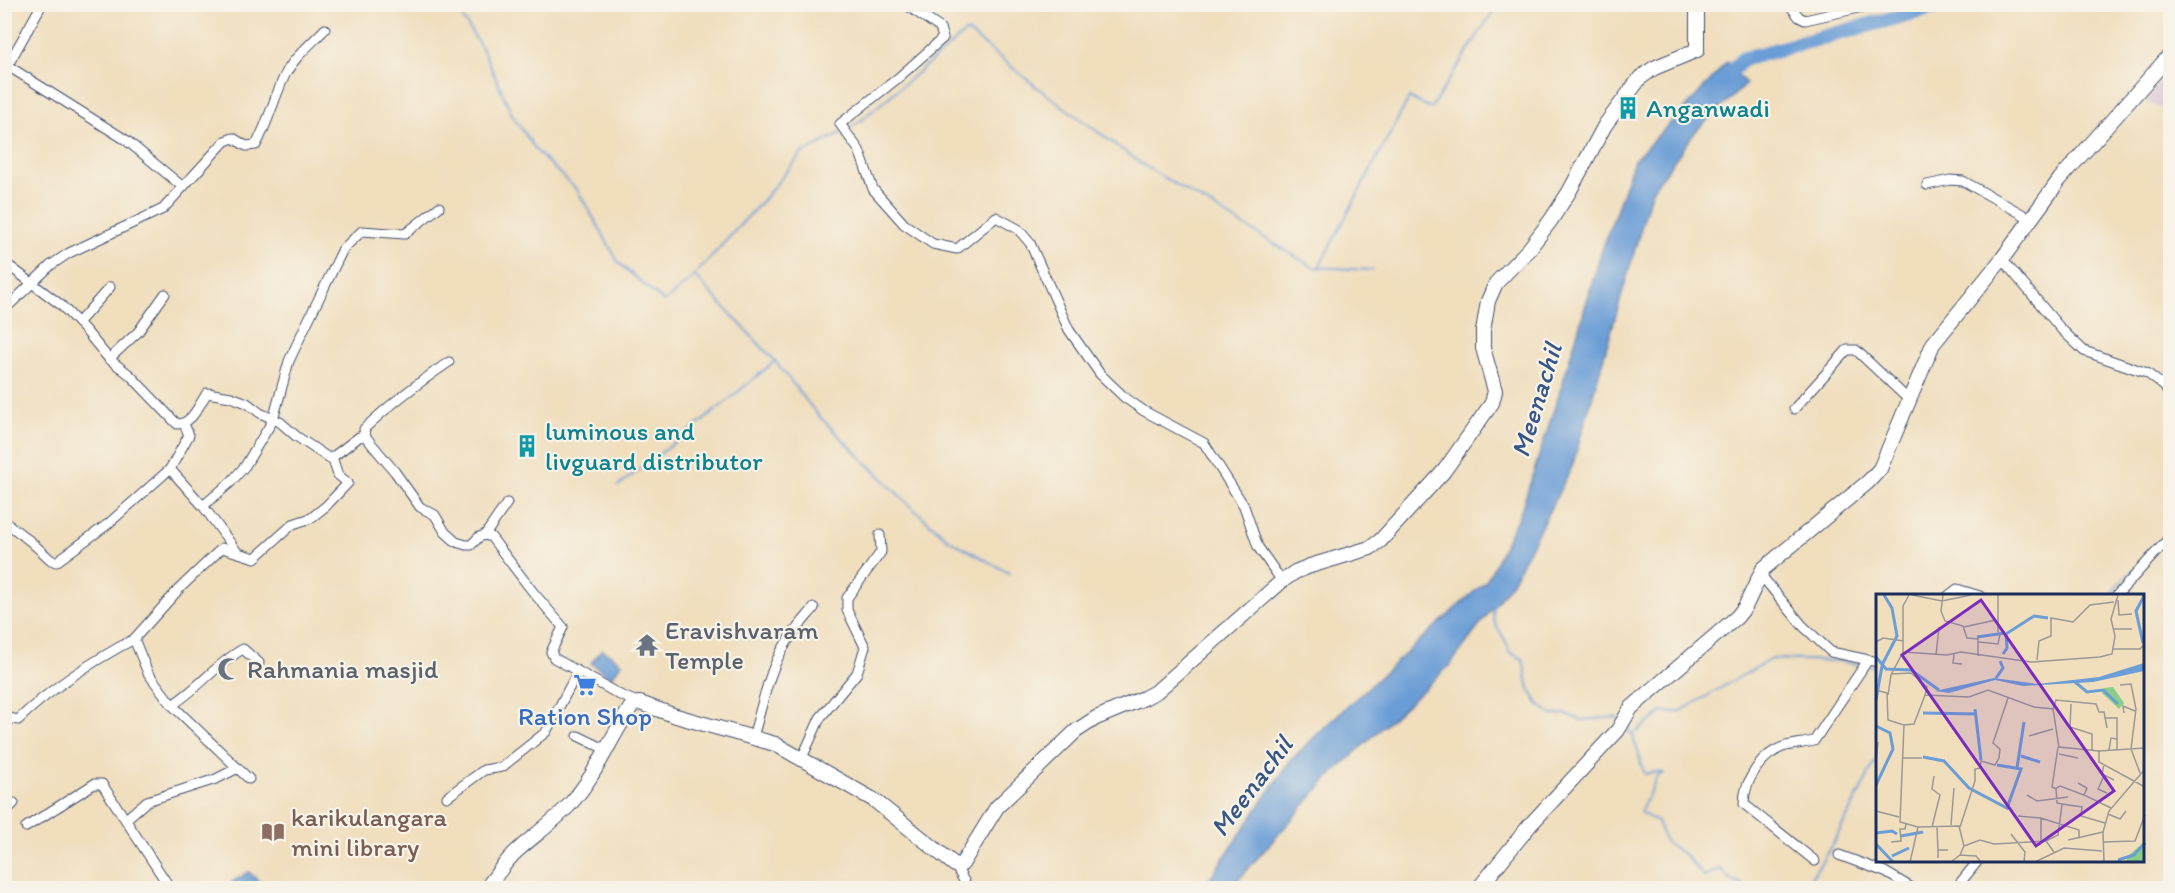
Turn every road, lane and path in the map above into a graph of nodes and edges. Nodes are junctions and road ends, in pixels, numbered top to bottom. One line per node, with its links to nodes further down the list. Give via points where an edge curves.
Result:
1 (42, 4): 8 (street)
2 (905, 4): 38 (street, via 940,28 942,38 840,124 859,150 873,189 904,224 933,244 957,249 996,217 1018,229 1030,243 1068,330 1100,374 1144,411 1204,442 1244,506 1258,547)
3 (1697, 4): 38 (main road, via 1697,50 1640,78 1605,126 1551,220 1496,282 1488,300 1483,331 1483,348 1495,391 1492,403 1444,471 1370,548 1310,566)
4 (1789, 4): 5 (street, via 1805,20)
5 (1876, 4)
6 (326, 29): 10 (street, via 285,74 256,145 246,146 233,138 225,141)
7 (2170, 55): 12 (main road, via 2060,179)
8 (6, 69): 10 (street, via 126,140)
9 (1927, 185): 12 (street, via 1963,181)
10 (183, 187): 15 (street, via 163,209 69,253)
11 (439, 207): 25 (street, via 405,234 362,231 343,249 289,361)
12 (2031, 219): 13 (main road)
13 (2002, 259): 22 (street, via 2084,351 2147,373 2164,387); 23 (main road, via 1933,344)
14 (4, 262): 15 (street)
15 (33, 284): 18 (street); 19 (street)
16 (110, 287): 19 (street)
17 (165, 294): 20 (street, via 138,332)
18 (4, 310)
19 (78, 323): 20 (street)
20 (109, 359): 26 (street, via 177,424)
21 (449, 362): 27 (street, via 379,414 364,429)
22 (2170, 398)
23 (1909, 400): 24 (street, via 1856,350 1847,350); 37 (main road, via 1880,469)
24 (1794, 409)
25 (273, 420): 26 (street, via 247,403 207,393); 28 (street, via 319,453); 31 (street, via 245,466)
26 (184, 424): 29 (street, via 189,435)
27 (365, 436): 28 (street); 33 (street, via 420,507 435,515 456,542 471,544)
28 (332, 457): 36 (street, via 338,475 348,483 326,506 293,524 255,558)
29 (170, 469): 31 (street); 32 (street, via 108,524 56,562)
30 (507, 503): 33 (street)
31 (202, 506): 36 (street)
32 (4, 521)
33 (485, 535): 46 (street, via 491,537 559,621 563,627 551,652 560,663)
34 (880, 535): 53 (street, via 880,552 847,598 847,610 865,647 857,672 820,718)
35 (2170, 537): 41 (street)
36 (237, 552): 43 (street, via 222,548)
37 (1760, 574): 44 (street, via 1802,625 1831,652); 68 (main road, via 1737,617 1630,708 1618,730 1530,825)
38 (1282, 581): 64 (main road, via 1157,691 1076,731 997,807 962,864)
39 (1951, 594): 40 (street, via 1957,589)
40 (1973, 594)
41 (2118, 594)
42 (814, 608): 51 (street, via 779,656)
43 (134, 639): 48 (street, via 148,673); 49 (street, via 46,694 18,720)
44 (1873, 661): 62 (street, via 1814,741 1785,746 1769,755 1744,792 1744,804)
45 (260, 663): 48 (street, via 243,649)
46 (578, 671): 47 (street); 56 (street, via 546,732 502,766 484,770)
47 (640, 703): 51 (main road); 52 (main road, via 633,704)
48 (171, 705): 54 (street)
49 (4, 717)
50 (578, 736): 52 (street)
51 (753, 737): 53 (main road)
52 (607, 750): 66 (main road, via 574,800 512,856)
53 (802, 758): 64 (main road, via 874,800)
54 (238, 768): 55 (street); 59 (street, via 147,801)
55 (249, 779)
56 (447, 797)
57 (15, 803): 58 (street)
58 (4, 813)
59 (126, 819): 60 (street, via 106,788 94,784); 65 (street)
60 (26, 827)
61 (1839, 855): 69 (street, via 1885,872)
62 (1815, 861)
63 (1975, 863): 70 (street)
64 (955, 865): 67 (street)
65 (170, 888)
66 (487, 888)
67 (968, 888)
68 (1479, 888)
69 (1912, 888)
70 (1956, 888)

